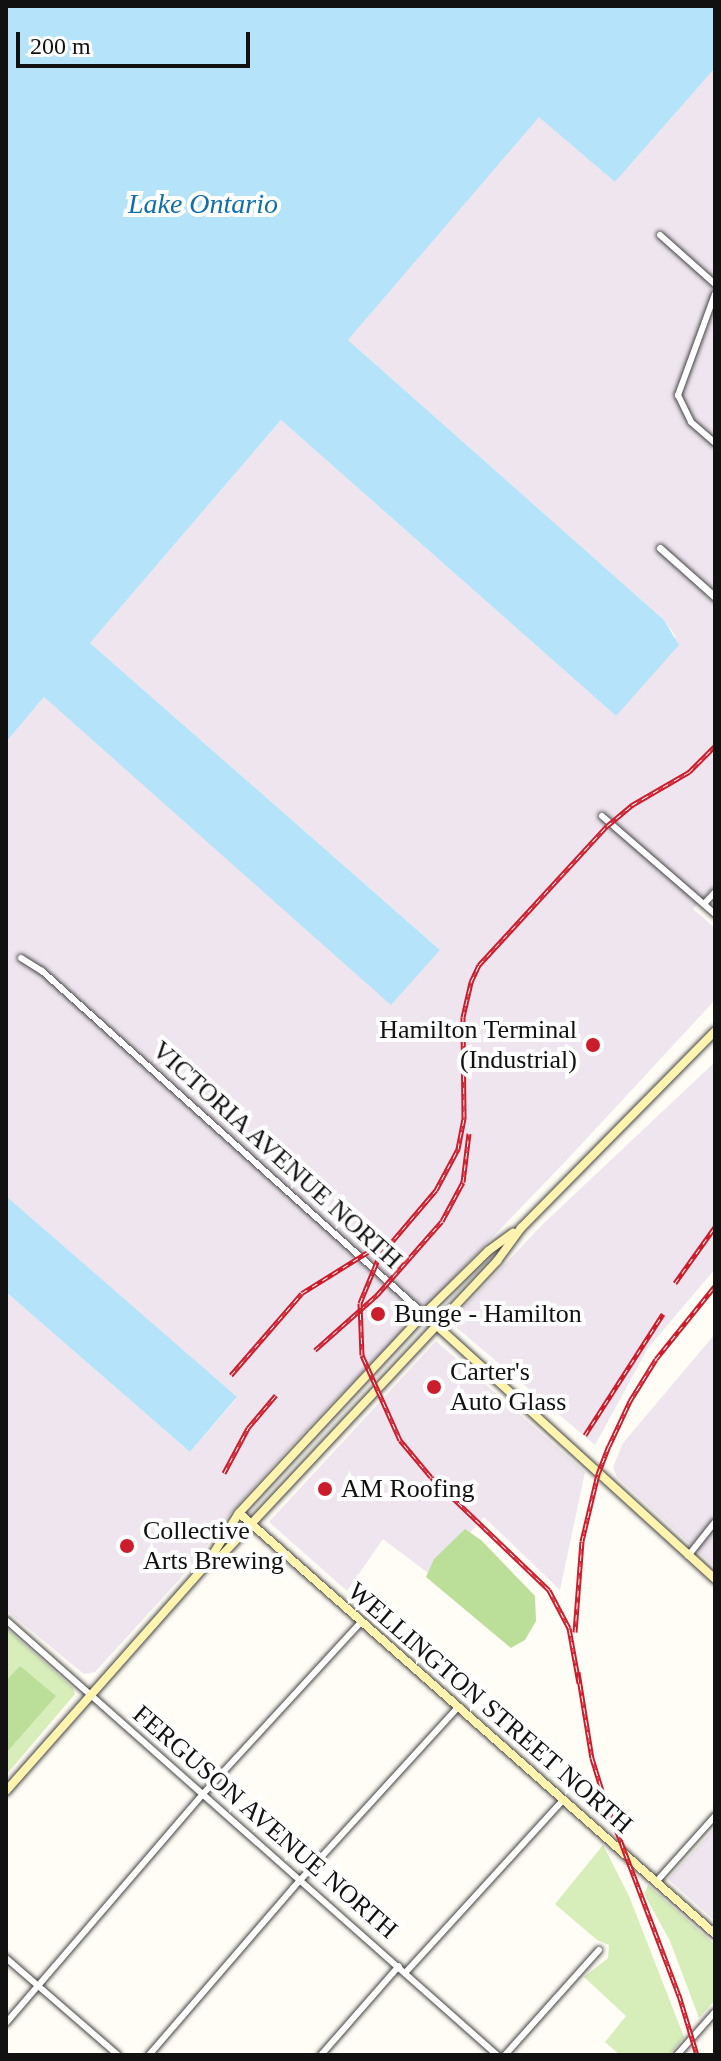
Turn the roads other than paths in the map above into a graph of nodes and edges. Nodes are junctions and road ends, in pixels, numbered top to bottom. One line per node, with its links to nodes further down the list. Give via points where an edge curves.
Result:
1 (660, 235): 2 (street)
2 (715, 284)
3 (715, 294): 4 (street, via 678,395 686,415)
4 (715, 443)
5 (660, 548): 6 (street)
6 (715, 597)
7 (602, 816): 9 (street)
8 (715, 892): 9 (street)
9 (704, 904): 10 (street)
10 (715, 914)
11 (21, 958): 14 (street, VICTORIA AVENUE NORTH, via 42,971)
12 (715, 1031): 13 (main road)
13 (521, 1228): 14 (main road, via 488,1251); 15 (main road)
14 (424, 1314): 15 (main road, VICTORIA AVENUE NORTH); 16 (main road)
15 (436, 1325): 17 (main road); 19 (main road, VICTORIA AVENUE NORTH)
16 (239, 1513): 17 (main road, WELLINGTON STREET NORTH); 20 (main road)
17 (251, 1522): 20 (main road); 23 (main road, WELLINGTON STREET NORTH)
18 (715, 1522): 19 (street)
19 (688, 1556): 21 (main road, VICTORIA AVENUE NORTH)
20 (208, 1563): 24 (main road)
21 (715, 1579)
22 (6, 1620): 24 (street, FERGUSON AVENUE NORTH)
23 (361, 1622): 25 (main road, WELLINGTON STREET NORTH); 27 (street)
24 (89, 1694): 26 (main road); 27 (street, FERGUSON AVENUE NORTH)
25 (458, 1707): 28 (main road, WELLINGTON STREET NORTH); 30 (street)
26 (6, 1791)
27 (202, 1795): 30 (street, FERGUSON AVENUE NORTH); 37 (street)
28 (564, 1799): 31 (main road, WELLINGTON STREET NORTH); 36 (street)
29 (715, 1816): 31 (street)
30 (300, 1881): 35 (street, FERGUSON AVENUE NORTH); 41 (street)
31 (656, 1882): 32 (main road, WELLINGTON STREET NORTH)
32 (715, 1934)
33 (599, 1950): 44 (street)
34 (6, 1958): 37 (street)
35 (399, 1966): 36 (street, FERGUSON AVENUE NORTH); 42 (street)
36 (406, 1972): 43 (street, FERGUSON AVENUE NORTH)
37 (38, 1986): 39 (street); 40 (street)
38 (715, 2012): 45 (street)
39 (6, 2023)
40 (118, 2055)
41 (149, 2055)
42 (321, 2055)
43 (497, 2055)
44 (505, 2055)
45 (677, 2055)

